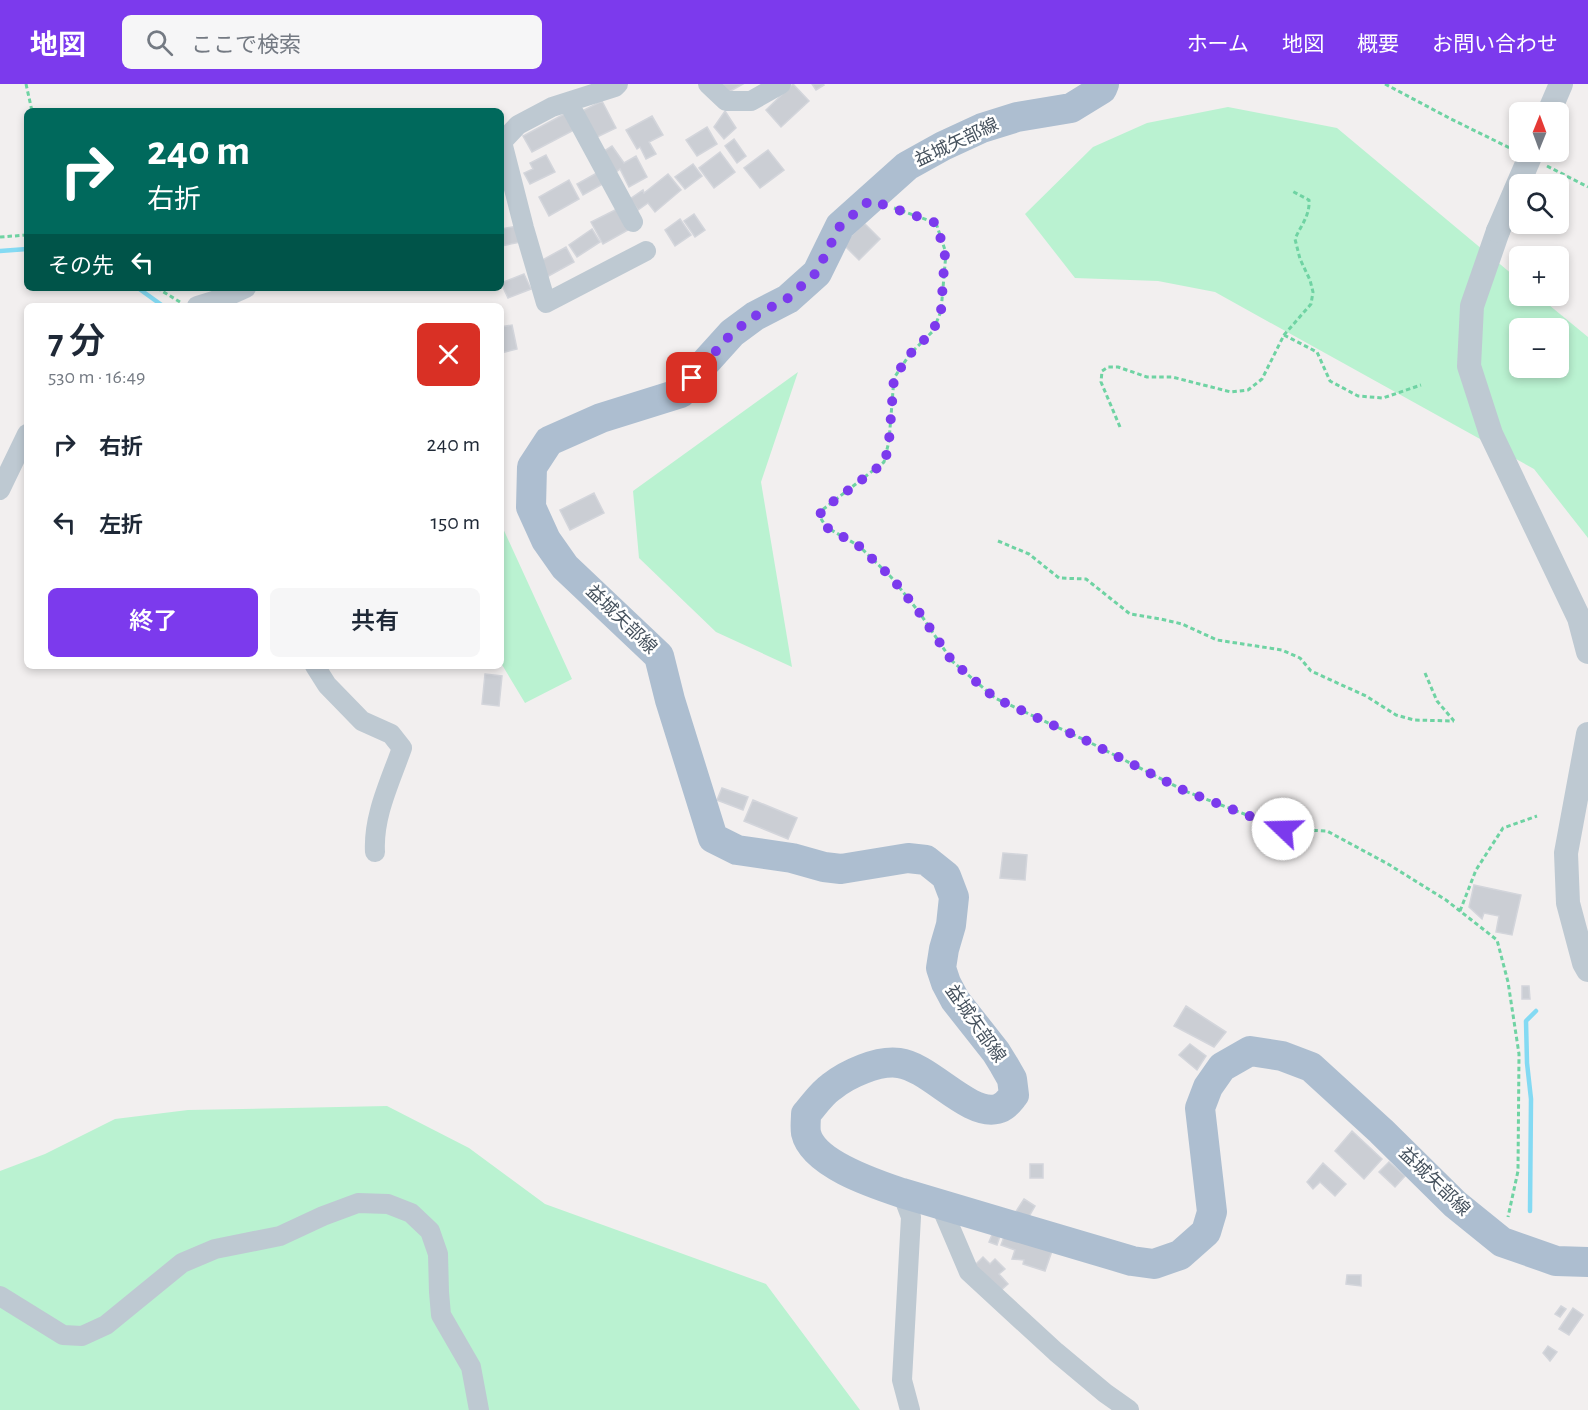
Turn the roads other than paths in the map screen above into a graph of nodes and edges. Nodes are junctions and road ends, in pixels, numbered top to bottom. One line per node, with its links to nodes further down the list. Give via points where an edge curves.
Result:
1 (618, 84): 6 (street)
2 (708, 84): 3 (street, via 726,100 751,101)
3 (781, 84)
4 (1104, 84): 22 (main road, 益城矢部線, via 1071,108 982,128 907,166 840,226 816,273 788,298 732,333 681,393 601,418 549,441 532,468 531,507 546,540 565,567 659,656 713,838 736,849 841,869 908,858 926,860 946,876 954,897 941,968 955,1000 1004,1065 1012,1079 1014,1095 995,1110 978,1108 918,1069 899,1063 875,1064 831,1087 806,1114 806,1134 818,1153 846,1171)
5 (1561, 84): 7 (street)
6 (568, 102): 8 (street, via 518,125); 11 (street)
7 (1553, 102)
8 (504, 140)
9 (504, 150): 12 (street, via 546,303)
10 (1528, 162): 17 (street, bridge, via 1498,231 1472,306 1469,366 1491,434 1580,618)
11 (633, 222)
12 (646, 251)
13 (239, 291): 14 (street)
14 (207, 303)
15 (24, 440): 16 (street)
16 (0, 490)
17 (1588, 652)
18 (317, 669): 20 (street, via 362,721 392,734 402,748 380,809)
19 (1588, 734): 21 (street, via 1566,853 1568,903)
20 (375, 852)
21 (1588, 970)
22 (902, 1193): 23 (main road, 益城矢部線); 27 (street, via 911,1217 902,1380)
23 (940, 1204): 24 (main road, 益城矢部線, via 1132,1261 1154,1264 1180,1255 1206,1233 1212,1212 1200,1108 1222,1067 1250,1051 1282,1056 1311,1067 1455,1204 1502,1242 1556,1261); 28 (street, via 969,1272 1056,1352)
24 (1588, 1262)
25 (0, 1296): 26 (street, via 63,1335 82,1336 106,1325 182,1263 214,1249 280,1236 358,1203 388,1204 411,1213 430,1231 438,1254 441,1315 471,1368)
26 (479, 1410)
27 (910, 1410)
28 (1129, 1410)

